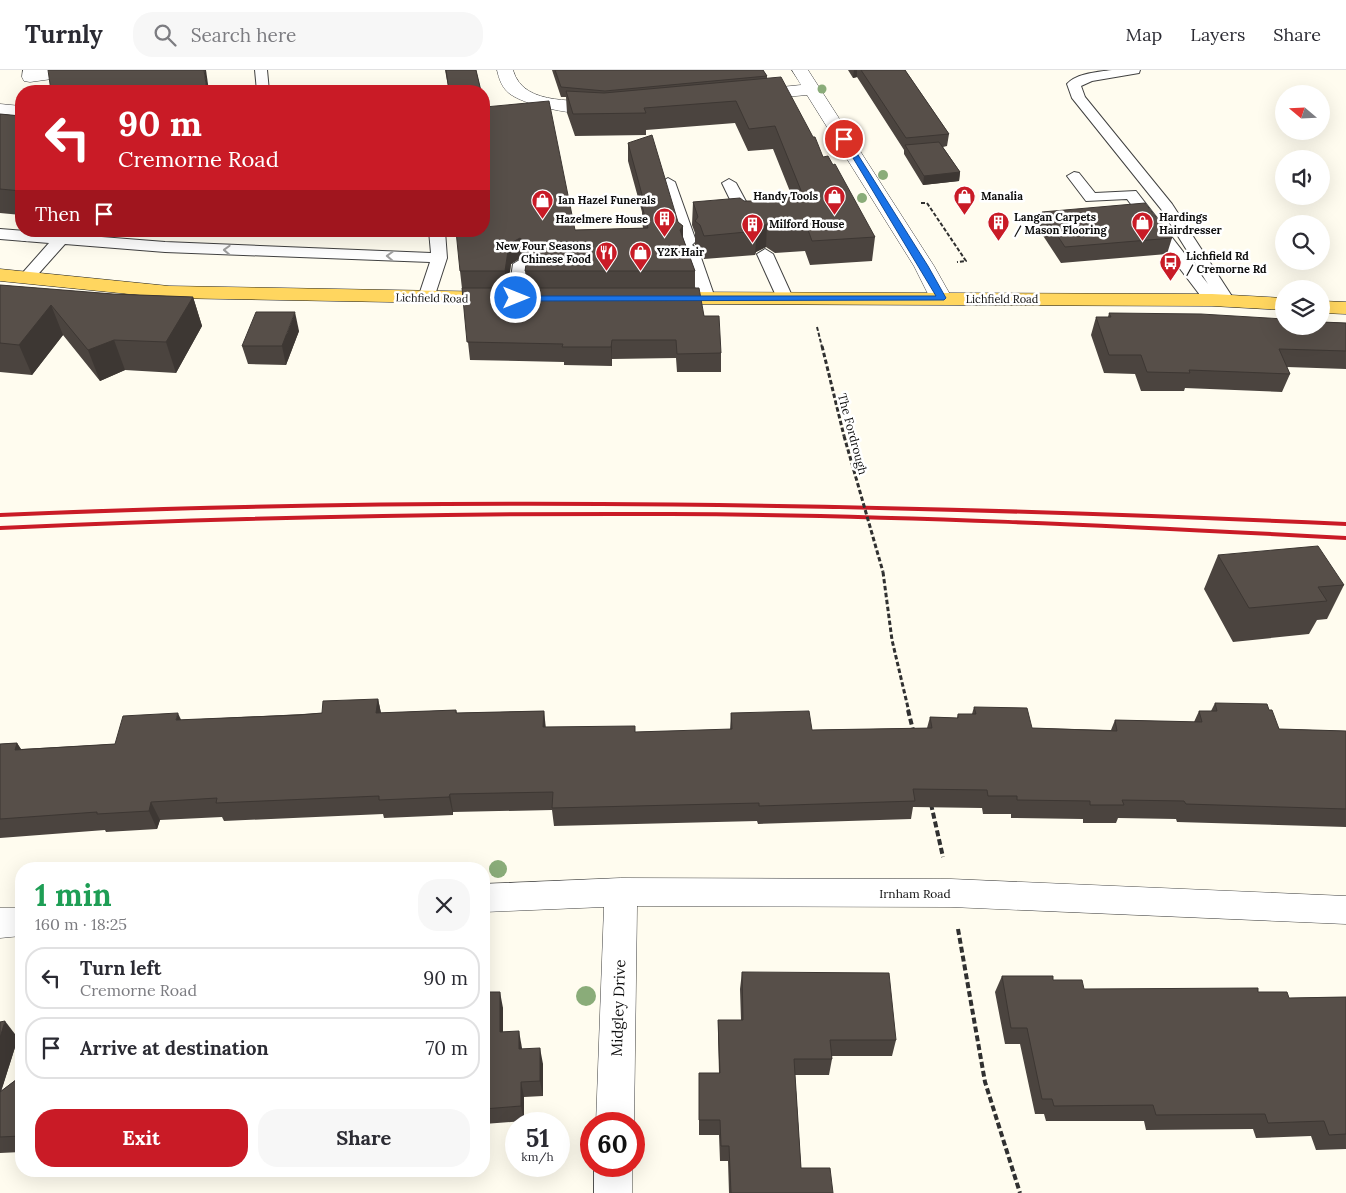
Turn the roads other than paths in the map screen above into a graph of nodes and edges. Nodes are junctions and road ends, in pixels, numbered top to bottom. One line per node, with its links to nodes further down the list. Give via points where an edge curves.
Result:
1 (81, 70): 6 (street)
2 (262, 70): 7 (lane)
3 (505, 70): 10 (street, via 508,81 517,91 542,100 573,107)
4 (800, 70): 8 (street)
5 (1134, 70): 33 (lane, via 1074,84 1079,98 1167,207)
6 (31, 79)
7 (263, 85)
8 (812, 89): 9 (street); 32 (street)
9 (733, 96)
10 (625, 107)
11 (0, 109): 12 (street)
12 (15, 110)
13 (1074, 176): 33 (lane, via 1091,198 1131,194)
14 (668, 182): 30 (lane)
15 (729, 183): 16 (lane)
16 (748, 220)
17 (0, 234): 18 (lane)
18 (15, 234)
19 (48, 237): 21 (lane)
20 (437, 237): 23 (lane)
21 (60, 239): 23 (lane, one-way to 21, via 166,247); 26 (lane)
22 (765, 254): 31 (lane)
23 (438, 258): 27 (lane)
24 (521, 264): 28 (lane)
25 (0, 275): 26 (main road, Lichfield Road)
26 (26, 278): 27 (main road, Lichfield Road, via 169,292)
27 (426, 298): 28 (main road, Lichfield Road)
28 (526, 298)
29 (640, 298): 30 (main road, Lichfield Road)
30 (707, 298): 31 (main road, Lichfield Road)
31 (785, 298): 32 (main road, Lichfield Road)
32 (941, 298): 33 (main road, Lichfield Road)
33 (1219, 300): 34 (main road, Lichfield Road)
34 (1275, 303)
35 (1330, 307): 36 (main road)
36 (1346, 308)
37 (621, 892): 38 (street, Irnham Road); 39 (street, Irnham Road, via 952,893); 42 (street, Midgley Drive)
38 (490, 898)
39 (1346, 910)
40 (15, 922): 41 (street)
41 (0, 923)
42 (614, 1112)
43 (613, 1177): 44 (street)
44 (613, 1193)

